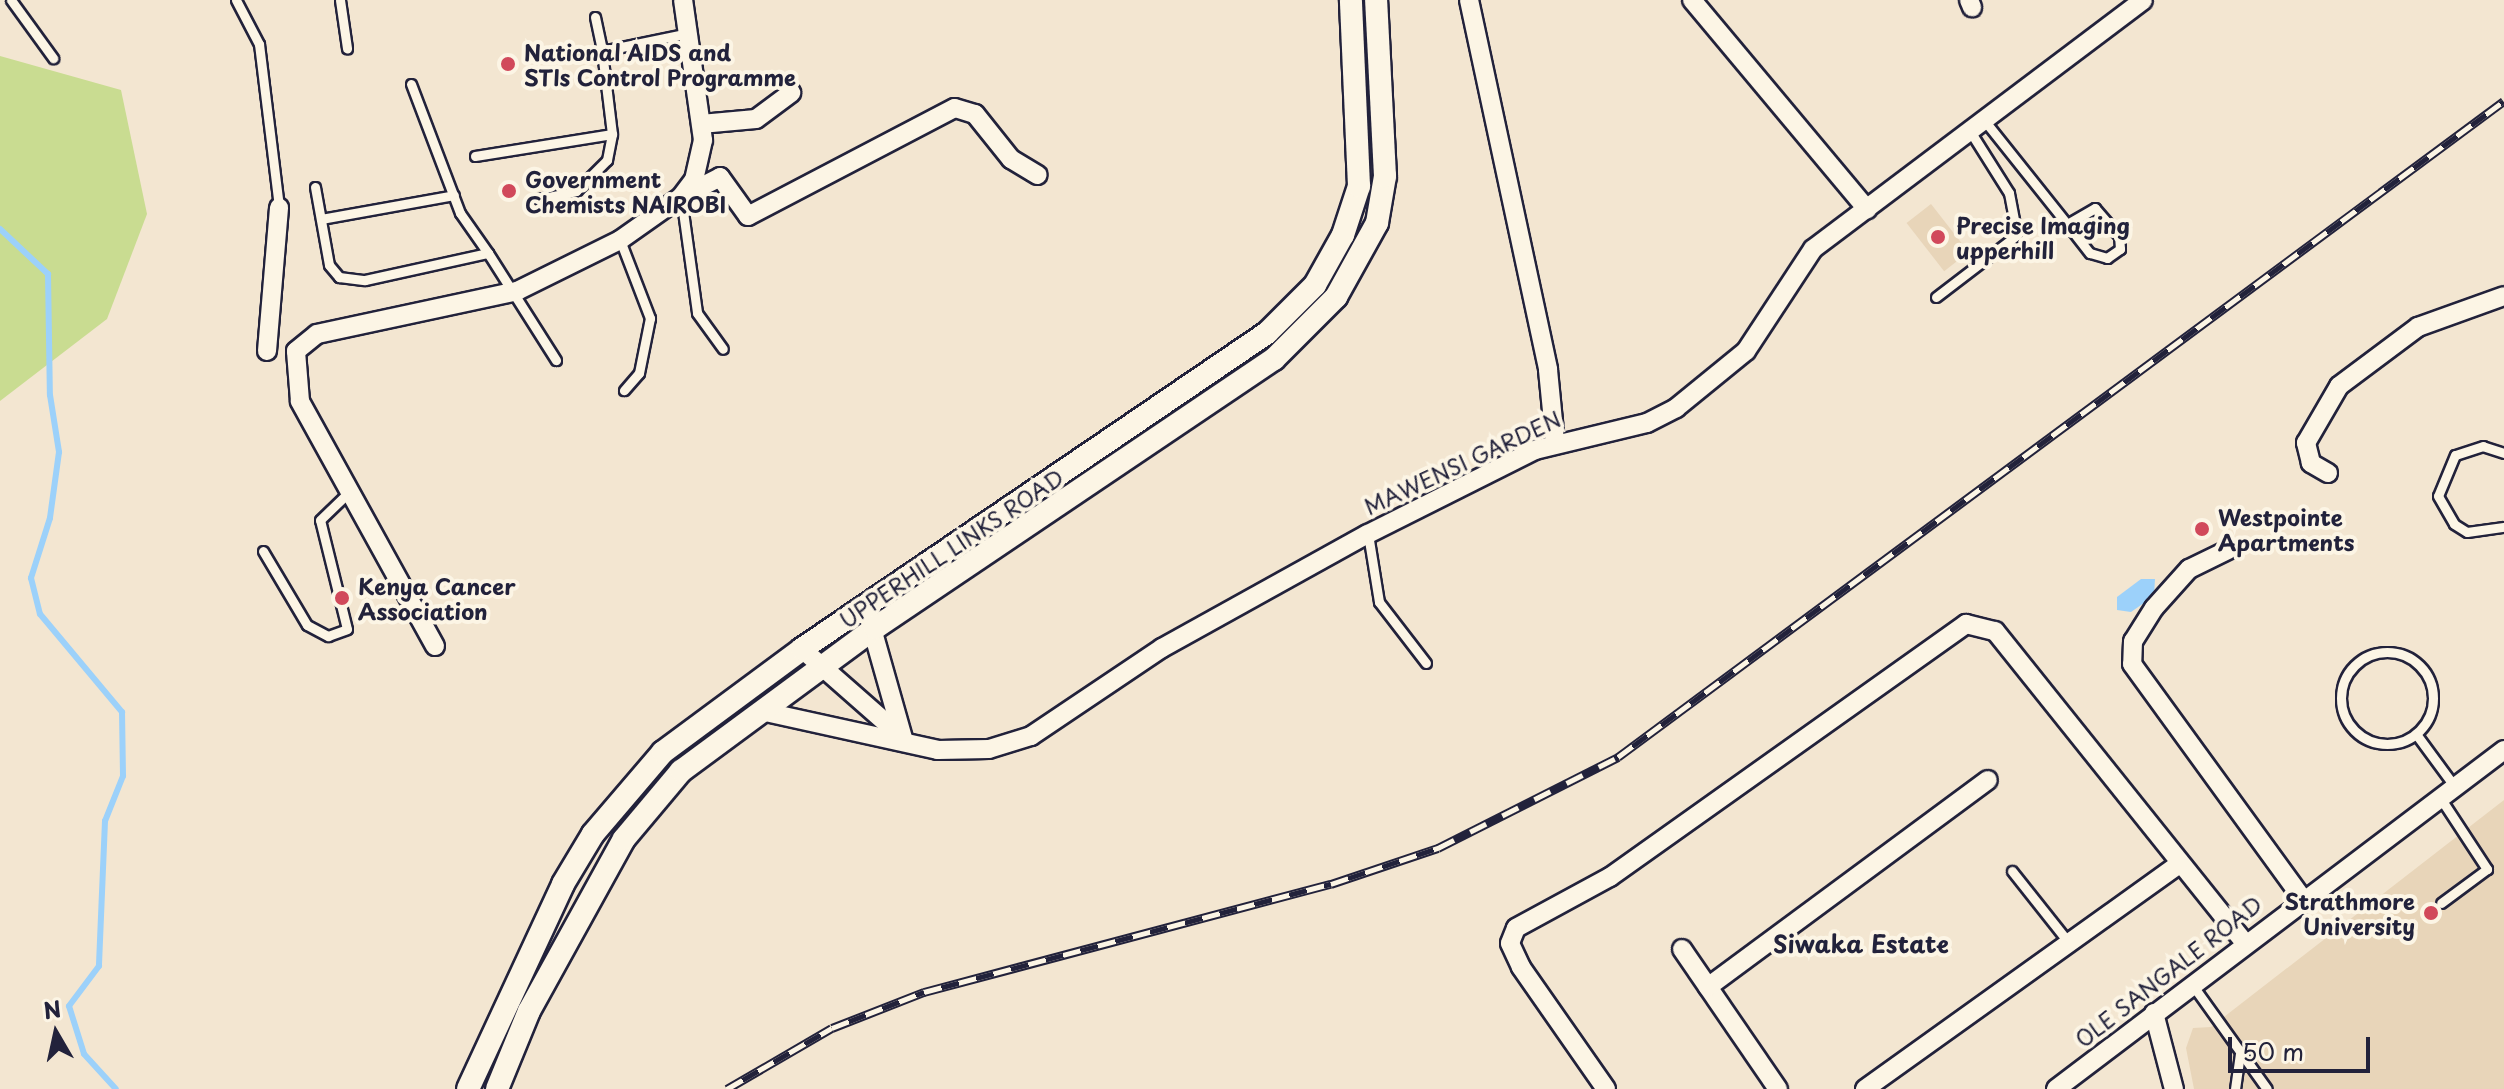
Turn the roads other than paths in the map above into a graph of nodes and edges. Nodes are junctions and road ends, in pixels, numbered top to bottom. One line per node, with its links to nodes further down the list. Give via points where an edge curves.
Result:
1 (11, 0): 16 (lane)
2 (236, 0): 28 (lane, via 259,44)
3 (340, 0): 14 (lane)
4 (683, 0): 12 (street)
5 (1351, 0): 49 (street, UPPERHILL LINKS ROAD, via 1359,186 1343,235 1315,285 1267,333)
6 (1376, 0): 50 (street, UPPERHILL LINKS ROAD, via 1385,176 1377,223 1336,297 1274,359)
7 (1457, 0): 13 (street)
8 (1469, 0): 13 (street)
9 (1692, 0): 29 (street)
10 (2143, 0): 20 (street, MAWENSI GARDEN)
11 (595, 17): 15 (lane)
12 (689, 33): 15 (lane); 19 (street)
13 (1475, 38): 41 (street, via 1548,370)
14 (347, 48)
15 (602, 51): 21 (lane)
16 (53, 58)
17 (411, 84): 25 (lane)
18 (791, 93): 19 (street, via 756,119)
19 (701, 124): 26 (street, via 700,164)
20 (1977, 126): 29 (street, MAWENSI GARDEN); 31 (lane); 36 (lane, via 2009,193 2017,235)
21 (612, 134): 22 (lane); 27 (lane, via 593,180)
22 (475, 156)
23 (1038, 175): 26 (street, via 1011,159 975,114 955,108 748,216 720,177)
24 (315, 187): 30 (lane)
25 (454, 195): 30 (lane); 33 (lane, via 471,235)
26 (681, 197): 32 (street); 37 (lane, via 697,313)
27 (539, 199)
28 (279, 207): 38 (street)
29 (1867, 209): 41 (street, MAWENSI GARDEN, via 1813,249 1727,373 1647,423)
30 (321, 219): 33 (lane, via 329,265 349,281)
31 (2067, 224): 31 (lane, via 2095,208 2119,236 2120,249 2098,259)
32 (620, 240): 34 (street); 40 (lane, via 650,318 649,346)
33 (488, 253): 34 (lane)
34 (517, 291): 39 (lane); 44 (street, via 300,344 296,391)
35 (2504, 296): 43 (street, via 2418,327 2339,386 2306,443 2311,463)
36 (1936, 297)
37 (723, 349)
38 (267, 351)
39 (556, 360)
40 (624, 390)
41 (1555, 442): 46 (street, MAWENSI GARDEN)
42 (2504, 453): 45 (lane, via 2483,446 2455,455 2444,467 2438,496 2442,511 2467,532)
43 (2328, 473)
44 (349, 492): 48 (lane, via 320,520 347,629 328,636 307,625); 51 (street)
45 (2504, 527)
46 (1368, 534): 53 (lane, via 1379,602); 57 (street, MAWENSI GARDEN, via 1197,627 1031,736 989,749 938,750)
47 (2228, 550): 63 (street, via 2189,569 2154,608 2133,641 2132,664)
48 (263, 551)
49 (864, 607): 50 (street); 52 (street, UPPERHILL LINKS ROAD)
50 (875, 628): 54 (street, UPPERHILL LINKS ROAD); 57 (street)
51 (435, 646)
52 (802, 649): 54 (street); 72 (street, UPPERHILL LINKS ROAD, via 663,752 593,834)
53 (1426, 663)
54 (819, 670): 55 (street, UPPERHILL LINKS ROAD); 57 (street)
55 (761, 711): 57 (street); 73 (street, UPPERHILL LINKS ROAD, via 681,771 624,839 529,1011)
56 (2416, 734): 56 (lane, via 2388,744 2359,735 2341,695 2353,667 2394,653 2421,666 2433,709); 60 (lane)
57 (903, 738)
58 (2504, 750): 60 (street, OLE SANGALE ROAD)
59 (1988, 780): 69 (street)
60 (2448, 793): 63 (street, OLE SANGALE ROAD); 64 (lane, via 2487,869)
61 (2178, 865): 65 (street); 66 (street); 74 (street, via 1995,631 1966,624 1610,877 1533,912 1510,935 1521,967)
62 (2012, 871): 66 (lane)
63 (2302, 898): 65 (street, OLE SANGALE ROAD)
64 (2441, 903)
65 (2243, 941): 68 (street, OLE SANGALE ROAD)
66 (2069, 943): 76 (street)
67 (1682, 949): 69 (street)
68 (2191, 983): 70 (street, OLE SANGALE ROAD); 71 (lane)
69 (1708, 987): 75 (street)
70 (2154, 1013): 77 (street, OLE SANGALE ROAD); 78 (street)
71 (2240, 1054): 79 (lane); 80 (lane)
72 (468, 1089)
73 (497, 1089)
74 (1606, 1089)
75 (1778, 1089)
76 (1865, 1089)
77 (2056, 1089)
78 (2174, 1089)
79 (2235, 1089)
80 (2267, 1089)

